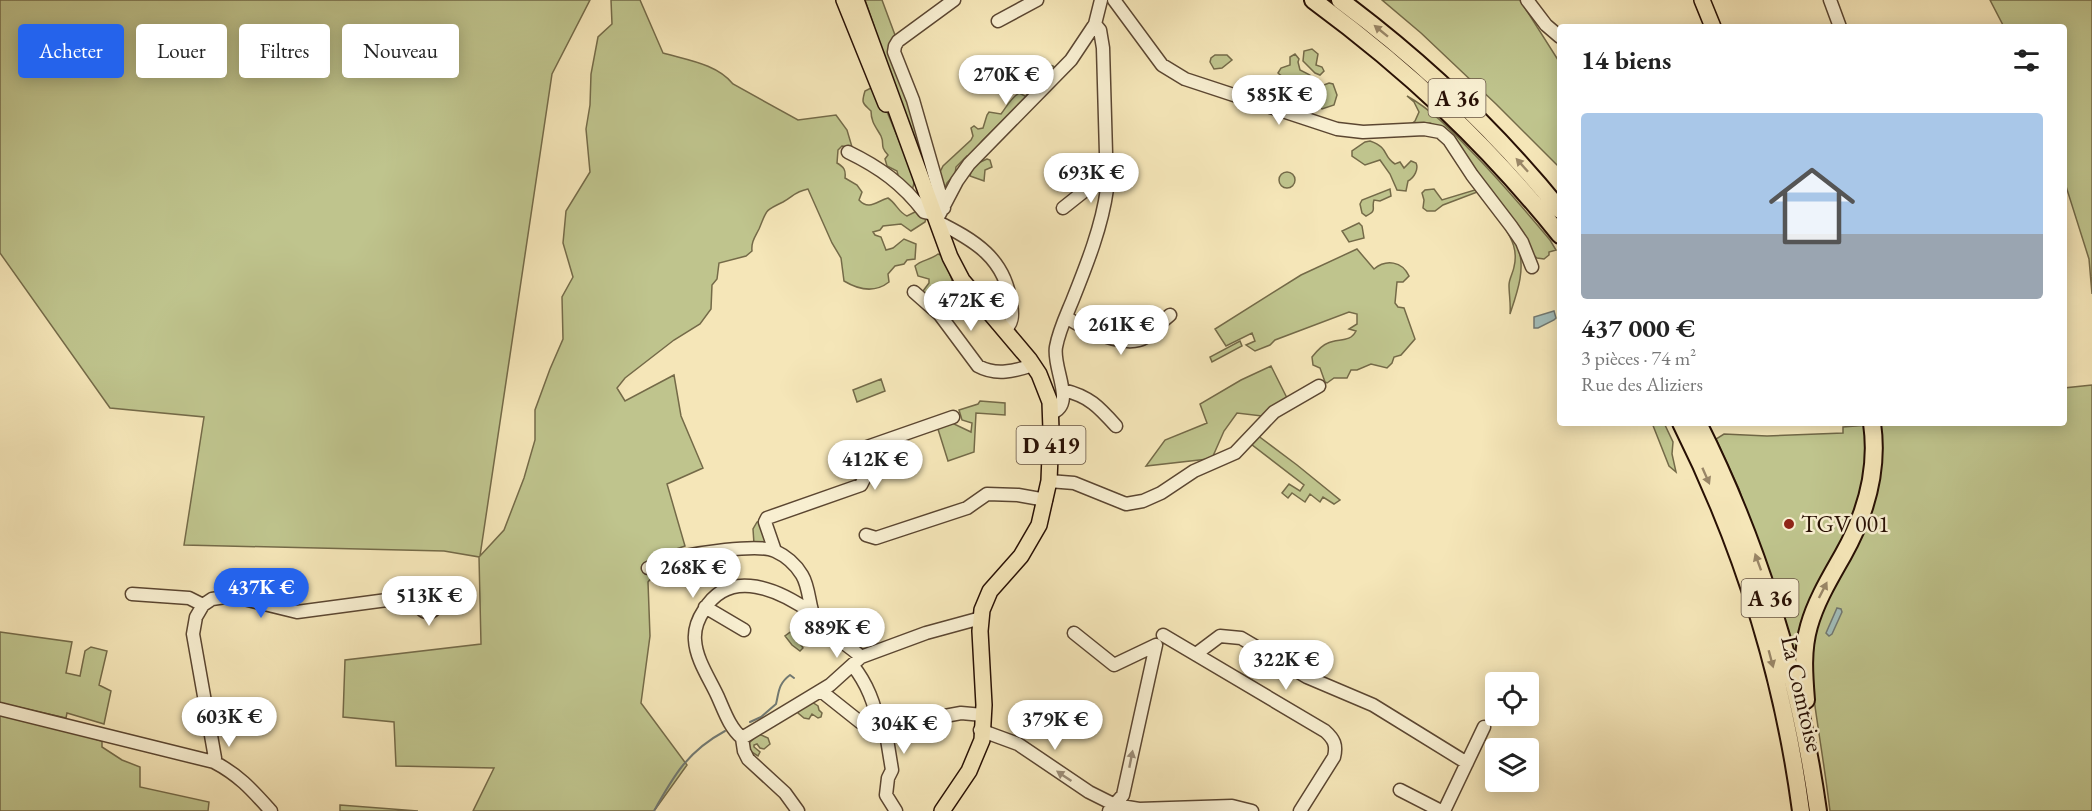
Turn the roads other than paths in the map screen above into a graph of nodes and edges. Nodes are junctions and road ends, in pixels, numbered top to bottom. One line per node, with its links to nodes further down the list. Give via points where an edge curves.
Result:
1 (844, 0): 17 (main road, D 419, via 876,82)
2 (856, 0): 17 (main road, D 419)
3 (954, 0): 22 (street, via 898,41 894,52 913,100)
4 (1037, 0): 12 (street)
5 (1101, 0): 13 (street)
6 (1114, 0): 24 (street, via 1162,65 1204,86 1337,129 1436,130 1449,140 1522,242)
7 (1313, 0): 23 (highway, A 36, via 1444,108 1505,170)
8 (1340, 0): 20 (highway, A 36, one-way to 8, via 1452,93)
9 (1527, 0): 16 (street)
10 (1702, 0): 14 (main road)
11 (1830, 0): 15 (street)
12 (998, 21)
13 (1095, 24): 19 (street, via 1103,48); 22 (street, via 1064,69 969,165)
14 (1712, 24)
15 (1839, 24)
16 (1557, 35)
17 (907, 146): 22 (main road, D 419)
18 (848, 152): 22 (street, via 883,171 924,212)
19 (1107, 173): 21 (street); 27 (street, via 1103,209)
20 (1557, 206)
21 (1063, 208)
22 (938, 214): 28 (main road, D 419, via 950,257 962,280); 28 (street, via 1000,269 1009,290 1012,312 1011,323)
23 (1557, 231)
24 (1532, 267)
25 (914, 292): 29 (street, via 940,315 978,366 1007,372)
26 (1170, 315): 27 (street, via 1145,337 1130,342 1089,331)
27 (1066, 317): 31 (street, via 1056,348 1056,368)
28 (1004, 330): 29 (main road, D 419)
29 (1033, 365): 32 (main road, D 419, via 1047,391)
30 (1319, 386): 38 (street, via 1274,412 1235,453 1143,501 1126,504 1074,483)
31 (1063, 390): 32 (street, via 1063,405); 34 (street, via 1085,396)
32 (1052, 413): 38 (main road, D 419)
33 (953, 417): 41 (street, via 867,447 862,453 865,477 861,485 767,518)
34 (1116, 426)
35 (1681, 426): 74 (highway, La Comtoise / A 36, one-way to 74, via 1723,515 1759,615 1781,697)
36 (1699, 426): 62 (highway, La Comtoise / A 36, one-way to 36, via 1772,604 1738,510)
37 (1872, 426): 62 (highway, one-way to 37, via 1805,680 1806,641 1817,603 1867,502 1874,458)
38 (1049, 481): 39 (main road, D 419)
39 (1046, 500): 40 (street, via 987,494 960,510 876,538); 48 (main road, D 419, via 1036,532 990,591)
40 (866, 535)
41 (775, 551): 42 (street, via 717,552 673,559); 47 (street, via 802,575)
42 (648, 568)
43 (132, 594): 44 (street, via 189,598)
44 (203, 605): 45 (street, via 212,599 232,596 297,612 387,600); 60 (street, via 193,634)
45 (420, 606)
46 (705, 606): 47 (street, via 728,589 757,586 777,591); 49 (street); 59 (street, via 696,621 695,643 729,720)
47 (812, 613): 53 (street, via 831,635 854,650)
48 (981, 618): 53 (street, via 905,640); 56 (main road, D 419)
49 (744, 630)
50 (1074, 633): 51 (street, via 1114,666)
51 (1160, 640): 52 (street); 64 (street, one-way to 51, via 1123,795)
52 (1196, 654): 61 (street, via 1220,636 1241,638 1307,677 1373,705); 72 (street, via 1334,739 1334,758)
53 (857, 662): 54 (street); 57 (street)
54 (820, 691): 57 (street, via 860,722); 59 (street)
55 (0, 709): 60 (street)
56 (982, 725): 57 (street, via 961,713); 64 (street, one-way to 56, via 1018,744); 69 (main road, via 959,777); 70 (main road, D 419, via 981,744 969,771)
57 (881, 727): 68 (street, via 891,766 886,795)
58 (1484, 727): 61 (street)
59 (742, 738): 67 (street, via 748,759)
60 (213, 762): 66 (street, via 244,780)
61 (1467, 763): 73 (street)
62 (1814, 781): 75 (highway, La Comtoise / A 36)
63 (1400, 790): 73 (street)
64 (1112, 808): 65 (street)
65 (1201, 809): 71 (street, via 1232,806)
66 (271, 811)
67 (798, 811)
68 (896, 811)
69 (937, 811)
70 (942, 811)
71 (1252, 811)
72 (1300, 811)
73 (1443, 811)
74 (1801, 811)
75 (1818, 811)

